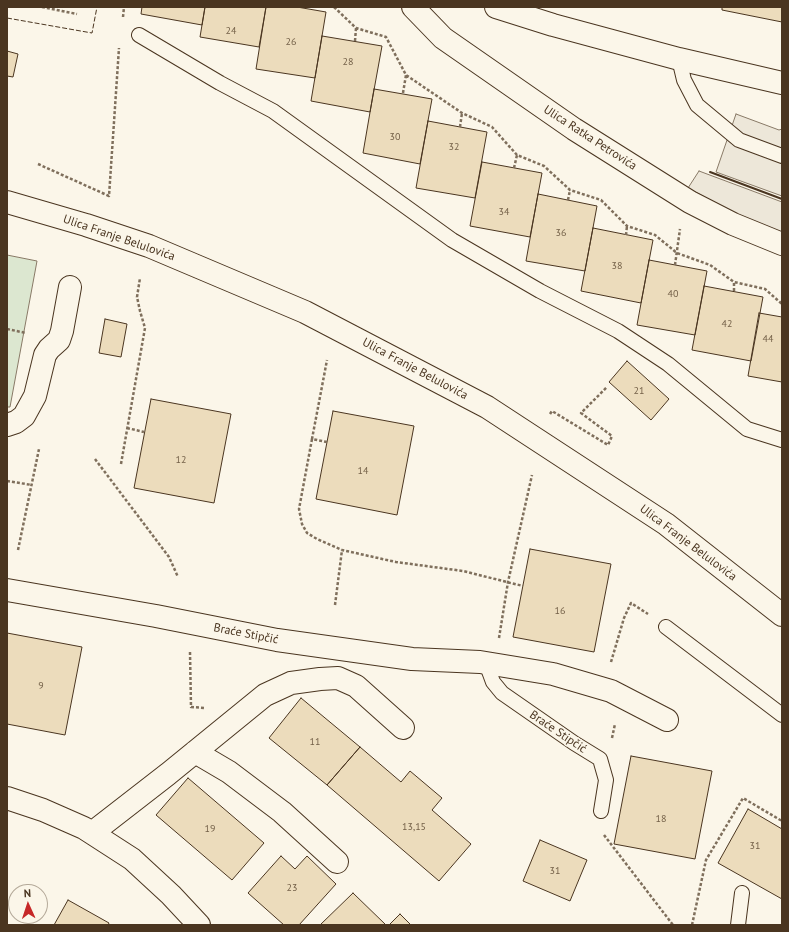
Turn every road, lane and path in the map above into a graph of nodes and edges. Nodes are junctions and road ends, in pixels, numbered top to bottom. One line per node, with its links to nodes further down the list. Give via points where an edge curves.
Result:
1 (42, 7): 5 (path)
2 (334, 7): 6 (path)
3 (413, 7): 26 (street, Ulica Ratka Petrovića, via 443,38 574,129 690,202 733,224)
4 (496, 7): 10 (street)
5 (77, 14)
6 (356, 28): 8 (path); 11 (path, via 386,37)
7 (139, 35): 41 (lane, via 273,111 452,240 540,291 618,331 668,364 747,429)
8 (354, 41)
9 (119, 44): 18 (path, via 109,196)
10 (679, 59): 12 (street); 17 (lane, via 684,80 697,105 739,140)
11 (406, 75): 13 (path); 14 (path)
12 (782, 83)
13 (403, 94)
14 (462, 113): 15 (path); 16 (path, via 492,127)
15 (460, 127)
16 (517, 155): 19 (path); 20 (path, via 544,166)
17 (782, 156)
18 (38, 164)
19 (514, 168)
20 (570, 190): 21 (path); 23 (path, via 600,200)
21 (568, 200)
22 (7, 202): 56 (street, Ulica Franje Belulovića, via 149,246 305,312 488,407 666,524)
23 (627, 226): 25 (path); 27 (path, via 655,235)
24 (676, 227): 27 (path, via 680,228)
25 (626, 234)
26 (782, 244)
27 (677, 253): 28 (path); 30 (path, via 710,265)
28 (675, 265)
29 (140, 278): 38 (path, via 137,297 145,328)
30 (734, 282): 32 (path); 33 (path, via 765,289)
31 (70, 287): 37 (street, via 62,331 59,340 45,355 35,396 24,416)
32 (734, 291)
33 (782, 304)
34 (327, 360): 40 (path)
35 (607, 387): 36 (path, via 581,412 612,436 608,445 552,411)
36 (550, 416)
37 (7, 425)
38 (127, 428): 39 (path); 45 (path)
39 (144, 432)
40 (312, 439): 42 (path); 50 (path, via 299,509 302,524 307,533)
41 (782, 440)
42 (327, 442)
43 (39, 450): 48 (path)
44 (95, 459): 51 (path, via 169,556)
45 (121, 464)
46 (532, 475): 52 (path)
47 (7, 481): 48 (path)
48 (32, 486): 49 (path)
49 (18, 550)
50 (342, 550): 52 (path); 55 (path)
51 (178, 577)
52 (508, 582): 53 (path); 59 (path)
53 (523, 586)
54 (7, 590): 57 (street, Braće Stipčić)
55 (335, 605)
56 (782, 615)
57 (189, 623): 61 (street, Braće Stipčić, via 277,640 412,659); 62 (path)
58 (666, 627): 60 (path, via 631,603); 63 (lane)
59 (498, 641)
60 (611, 660)
61 (486, 663): 65 (street, Braće Stipčić, via 553,674 611,691); 70 (lane, Braće Stipčić, via 493,682 502,693 600,759 606,780)
62 (191, 707)
63 (782, 715)
64 (616, 720): 67 (path, via 613,738)
65 (667, 720)
66 (403, 728): 68 (street, via 356,686 338,678 320,678 291,683 265,695)
67 (607, 737)
68 (195, 752): 72 (street); 74 (street, via 229,772 276,808)
69 (7, 798): 72 (street, via 43,810)
70 (601, 811)
71 (782, 821): 78 (path, via 743,798 706,860)
72 (92, 833): 76 (street, via 132,859)
73 (611, 846): 77 (path)
74 (338, 862)
75 (742, 893): 79 (lane)
76 (199, 925)
77 (673, 925)
78 (692, 925)
79 (738, 925)

